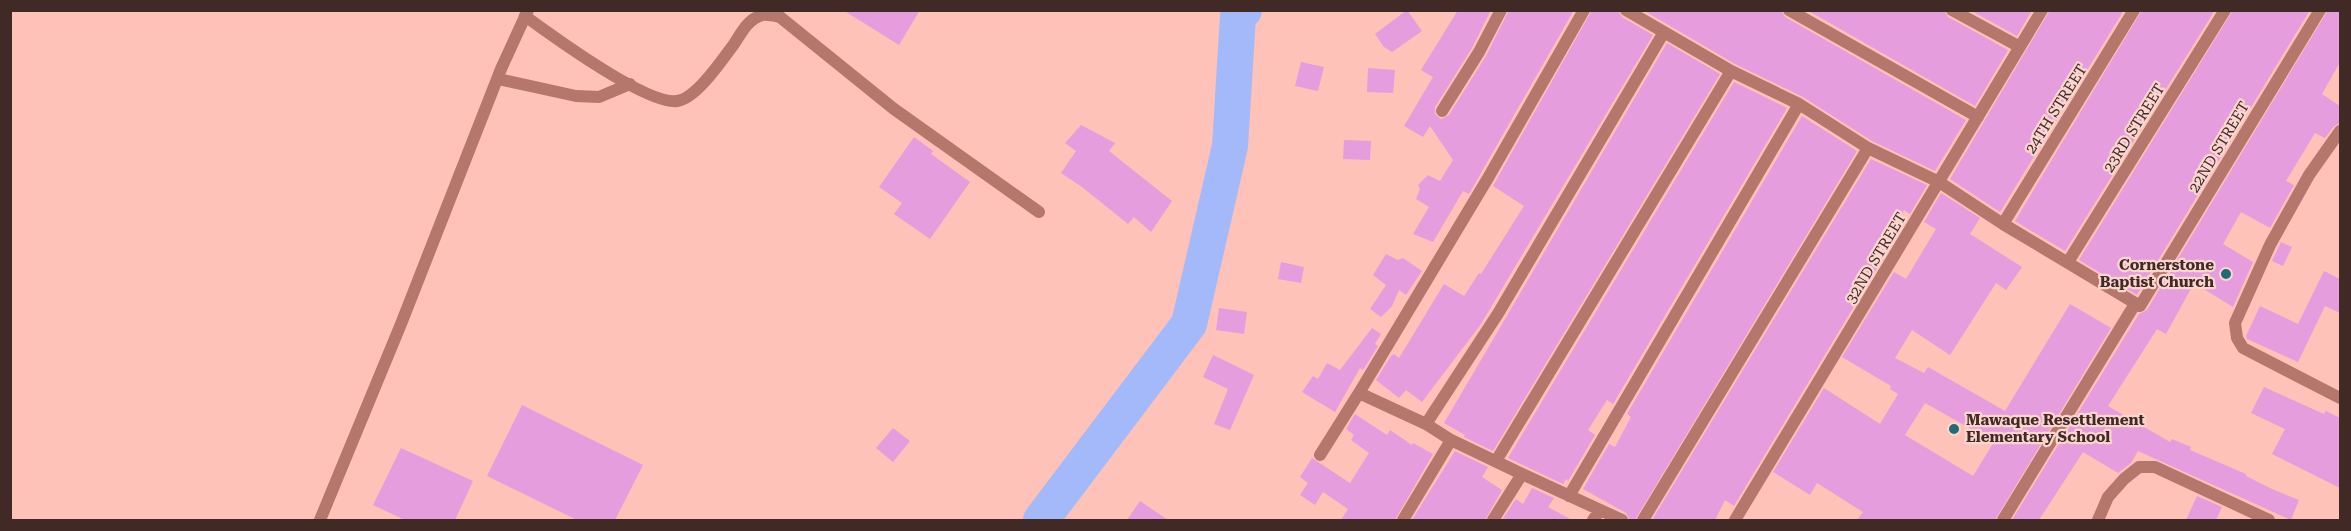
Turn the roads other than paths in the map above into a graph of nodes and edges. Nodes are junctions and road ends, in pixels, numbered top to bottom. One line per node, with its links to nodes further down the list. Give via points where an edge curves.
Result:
1 (1502, 10): 17 (street)
2 (1584, 10): 26 (street)
3 (1626, 10): 11 (street)
4 (1788, 10): 18 (street)
5 (1952, 10): 12 (street)
6 (2042, 10): 12 (street, 32ND STREET)
7 (2134, 10): 23 (street, 24TH STREET)
8 (2225, 10): 24 (street, 23RD STREET)
9 (2320, 10): 25 (street, 22ND STREET)
10 (526, 13): 14 (street); 15 (street, via 579,55)
11 (1664, 32): 13 (street); 28 (street, via 1498,312)
12 (2020, 47): 18 (street, 32ND STREET)
13 (1731, 71): 16 (street); 31 (street)
14 (498, 79): 15 (street, via 576,96 599,97); 35 (street)
15 (630, 84): 22 (street, via 676,102 692,95 747,23 764,15 780,17 894,109)
16 (1799, 104): 20 (street); 33 (street)
17 (1442, 111)
18 (1978, 117): 21 (street, 32ND STREET)
19 (2340, 131): 27 (street, via 2309,175 2270,245 2235,323 2242,348)
20 (1869, 148): 21 (street); 39 (street)
21 (1939, 182): 23 (street); 40 (street, 32ND STREET)
22 (1040, 212)
23 (2003, 224): 24 (street)
24 (2068, 262): 25 (street)
25 (2140, 302): 41 (street, 22ND STREET)
26 (1359, 393): 28 (street); 30 (street)
27 (2340, 398)
28 (1426, 424): 29 (street)
29 (1451, 440): 31 (street); 36 (street)
30 (1320, 455)
31 (1496, 461): 32 (street)
32 (1522, 474): 33 (street); 37 (street)
33 (1569, 496): 34 (street)
34 (1597, 515): 38 (street)
35 (320, 520)
36 (1403, 520)
37 (1493, 520)
38 (1622, 520)
39 (1643, 520)
40 (1735, 520)
41 (2003, 520)
42 (2098, 520): 43 (street, via 2108,497 2124,479 2139,467 2155,467)
43 (2269, 520)

